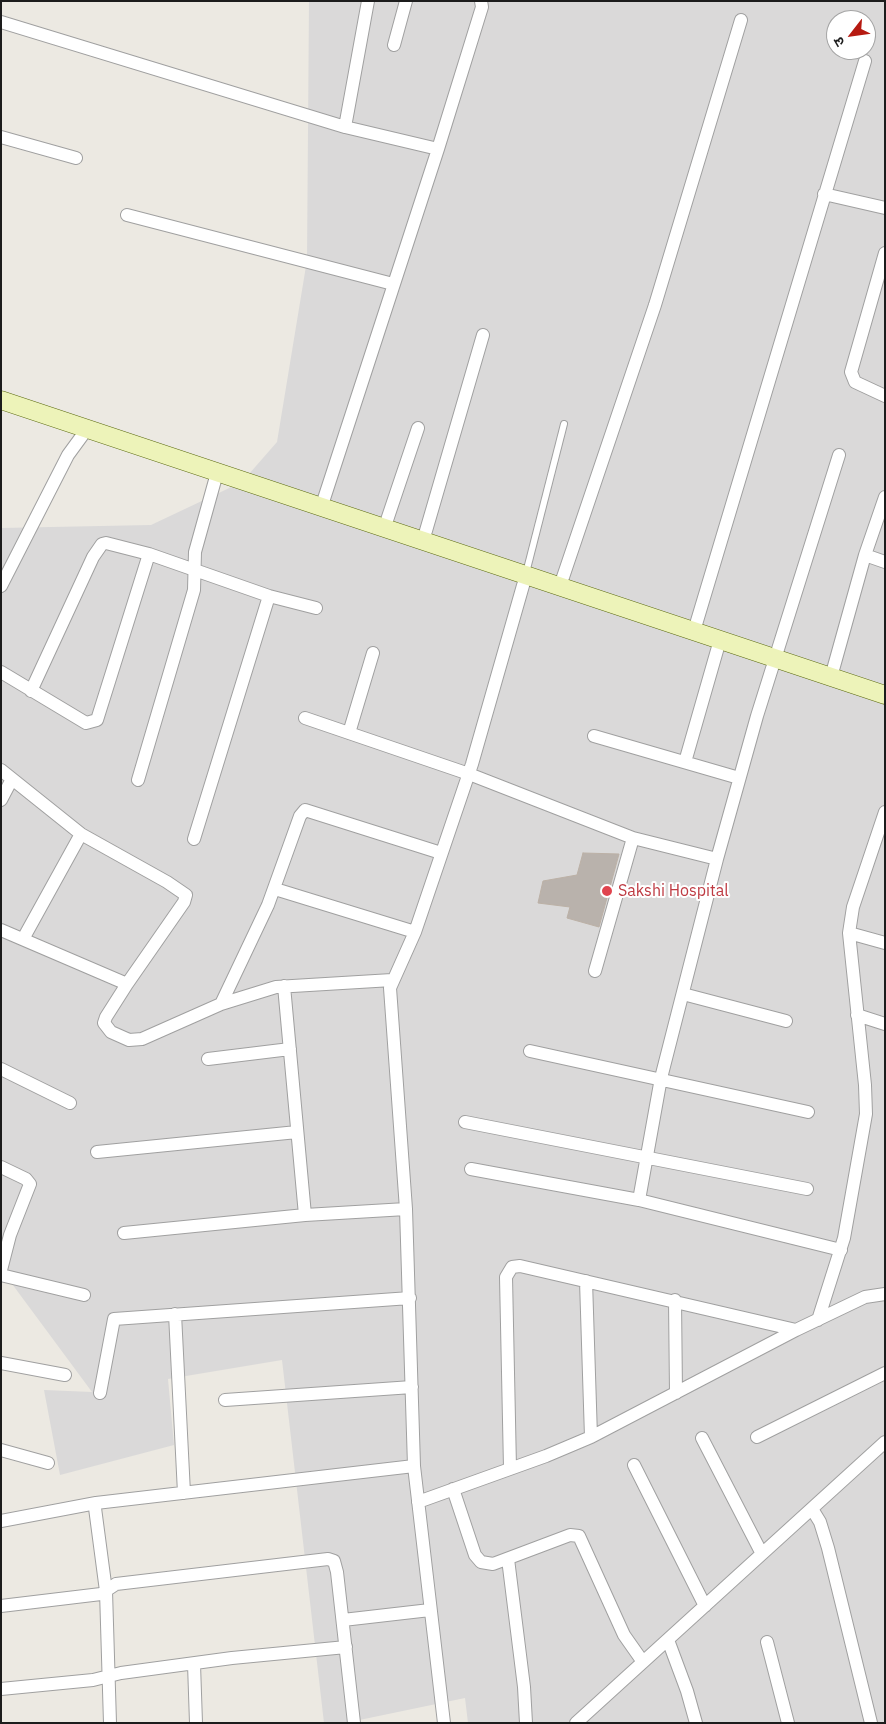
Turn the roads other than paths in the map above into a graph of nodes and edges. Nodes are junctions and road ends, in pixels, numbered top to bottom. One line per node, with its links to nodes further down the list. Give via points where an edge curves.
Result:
1 (368, 1): 8 (street)
2 (406, 1): 6 (street)
3 (481, 1): 10 (street, via 482,7)
4 (741, 20): 35 (street, via 655,305)
5 (1, 22): 8 (street)
6 (394, 45)
7 (865, 61): 12 (street)
8 (345, 127): 10 (street)
9 (1, 137): 11 (street)
10 (438, 149): 16 (street)
11 (76, 158)
12 (824, 194): 13 (street); 38 (street)
13 (885, 208)
14 (127, 215): 16 (street)
15 (885, 253): 18 (street, via 851,372 855,382)
16 (393, 284): 26 (street)
17 (483, 335): 28 (street)
18 (885, 396)
19 (1, 400): 22 (main road)
20 (564, 424): 33 (lane)
21 (418, 428): 27 (street)
22 (86, 429): 24 (main road); 34 (street, via 59,472)
23 (839, 455): 41 (street)
24 (217, 473): 26 (main road); 32 (street, via 195,552)
25 (885, 497): 30 (street)
26 (321, 508): 27 (main road)
27 (384, 529): 28 (main road)
28 (423, 541): 33 (main road)
29 (149, 554): 32 (street); 44 (street, via 102,544); 44 (street, via 96,720 86,723)
30 (865, 555): 31 (street); 43 (street)
31 (885, 562)
32 (194, 568): 36 (street); 54 (street, via 194,590)
33 (526, 575): 35 (main road); 51 (street)
34 (1, 586)
35 (560, 586): 38 (main road)
36 (269, 596): 37 (street); 59 (street)
37 (316, 608)
38 (694, 631): 39 (main road)
39 (720, 640): 41 (main road); 49 (street)
40 (373, 653): 47 (street)
41 (774, 659): 43 (main road); 52 (street)
42 (1, 672): 44 (street)
43 (831, 677): 45 (main road)
44 (31, 691)
45 (885, 696)
46 (305, 718): 47 (street)
47 (349, 733): 51 (street)
48 (594, 736): 49 (street)
49 (685, 762): 52 (street)
50 (1, 770): 53 (street)
51 (468, 774): 58 (street); 60 (street)
52 (740, 778): 61 (street)
53 (12, 779): 55 (street); 57 (street)
54 (138, 780)
55 (1, 800)
56 (885, 812): 65 (street, via 853,907)
57 (81, 834): 66 (street); 70 (street, via 186,895)
58 (632, 838): 61 (street); 68 (street)
59 (194, 839)
60 (441, 853): 62 (street, via 305,810 300,816); 64 (street)
61 (716, 859): 72 (street)
62 (275, 889): 64 (street); 73 (street)
63 (1, 930): 66 (street)
64 (414, 932): 69 (street)
65 (849, 933): 67 (street); 74 (street)
66 (24, 939): 70 (street)
67 (885, 943)
68 (595, 971)
69 (392, 980): 71 (street); 92 (street, via 389,1000)
70 (127, 984): 73 (street, via 104,1023 111,1032 129,1040 142,1039)
71 (284, 986): 73 (street); 77 (street)
72 (683, 994): 75 (street); 81 (street)
73 (221, 1004)
74 (857, 1015): 76 (street); 95 (street, via 866,1114)
75 (786, 1021)
76 (885, 1024)
77 (290, 1049): 79 (street); 85 (street)
78 (530, 1051): 81 (street)
79 (208, 1059)
80 (1, 1069): 82 (street)
81 (661, 1078): 83 (street); 87 (street)
82 (70, 1103)
83 (808, 1112)
84 (465, 1122): 87 (street)
85 (297, 1132): 86 (street); 93 (street)
86 (97, 1152)
87 (646, 1156): 90 (street); 91 (street)
88 (1, 1167): 96 (street, via 30,1184 10,1235)
89 (471, 1169): 91 (street)
90 (807, 1189)
91 (639, 1200): 95 (street)
92 (406, 1209): 93 (street); 101 (street)
93 (305, 1215): 94 (street)
94 (124, 1233)
95 (841, 1250): 104 (street)
96 (1, 1270)
97 (1, 1275): 100 (street)
98 (586, 1281): 102 (street); 113 (street); 121 (street, via 520,1266 508,1271)
99 (885, 1294): 104 (street, via 865,1297)
100 (84, 1295)
101 (410, 1298): 103 (street); 109 (street)
102 (675, 1300): 105 (street); 111 (street)
103 (175, 1314): 110 (street, via 114,1318); 123 (street)
104 (818, 1320): 105 (street)
105 (796, 1330): 111 (street)
106 (1, 1363): 108 (street)
107 (885, 1373): 114 (street)
108 (64, 1375)
109 (412, 1387): 112 (street); 120 (street)
110 (100, 1393)
111 (676, 1393): 113 (street)
112 (226, 1400)
113 (591, 1436): 121 (street)
114 (757, 1437)
115 (702, 1438): 128 (street)
116 (885, 1442): 126 (street)
117 (1, 1450): 118 (street)
118 (48, 1463)
119 (634, 1464): 132 (street)
120 (414, 1466): 123 (street); 124 (street)
121 (510, 1468): 122 (street)
122 (453, 1489): 124 (street); 129 (street, via 475,1555 486,1564)
123 (184, 1493): 125 (street)
124 (418, 1502): 133 (street)
125 (96, 1504): 127 (street); 130 (street)
126 (816, 1515): 128 (street); 150 (street)
127 (1, 1521)
128 (762, 1554): 132 (street)
129 (508, 1559): 138 (street, via 570,1535 579,1536 624,1635); 146 (street)
130 (106, 1591): 131 (street, via 96,1595); 134 (street, via 116,1584 328,1559 336,1566); 140 (street)
131 (1, 1606)
132 (705, 1606): 135 (street)
133 (430, 1610): 134 (street); 145 (street)
134 (343, 1620): 137 (street)
135 (668, 1640): 138 (street); 148 (street)
136 (767, 1642): 149 (street)
137 (346, 1647): 139 (street); 144 (street)
138 (644, 1662): 147 (street)
139 (194, 1664): 140 (street); 143 (street)
140 (108, 1676): 141 (street); 142 (street)
141 (1, 1690)
142 (110, 1723)
143 (196, 1723)
144 (354, 1723)
145 (444, 1723)
146 (526, 1723)
147 (576, 1723)
148 (696, 1723)
149 (788, 1723)
150 (871, 1723)

